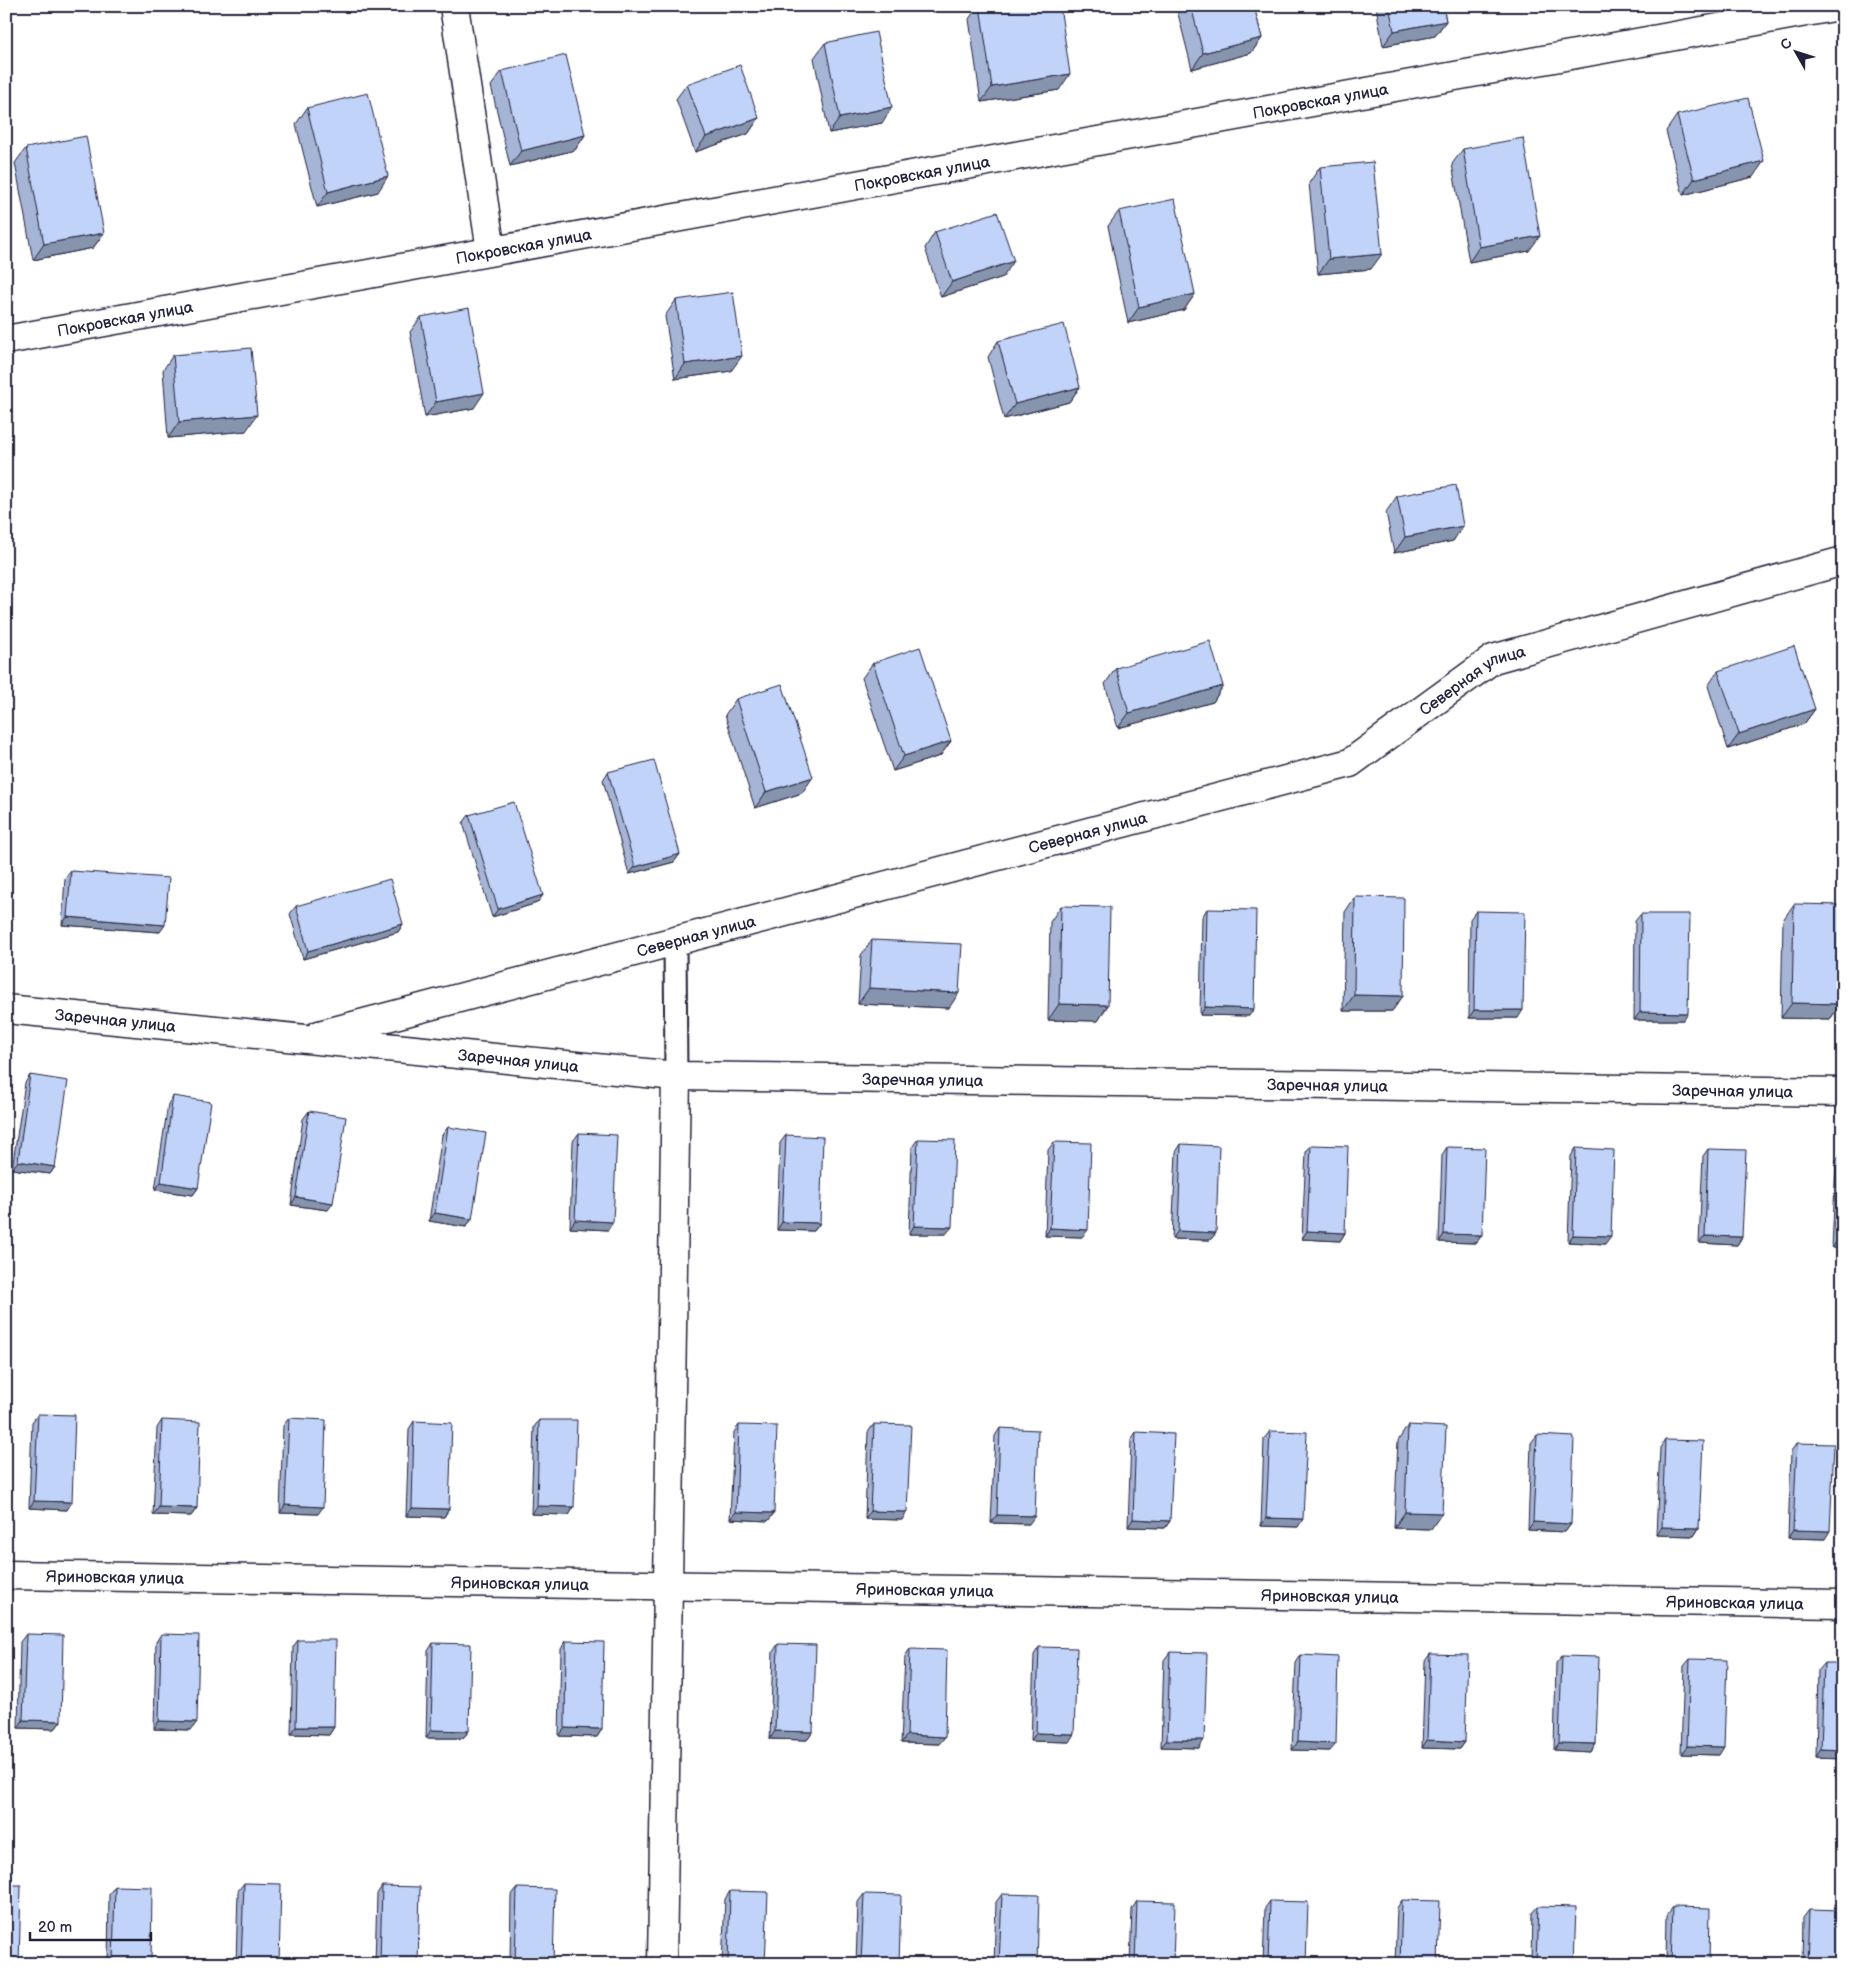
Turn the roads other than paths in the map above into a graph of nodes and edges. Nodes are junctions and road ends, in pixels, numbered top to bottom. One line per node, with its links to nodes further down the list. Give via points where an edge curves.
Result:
1 (454, 6): 3 (street)
2 (1839, 6): 3 (street, Покровская улица)
3 (491, 251): 4 (street, Покровская улица)
4 (6, 340)
5 (1843, 561): 6 (street, Северная улица, via 1493,659 1350,763)
6 (675, 941): 8 (street, Северная улица); 9 (lane)
7 (6, 1009): 8 (street, Заречная улица)
8 (303, 1039): 9 (street, Заречная улица)
9 (676, 1076): 10 (street, Заречная улица); 12 (street)
10 (1843, 1092)
11 (6, 1574): 12 (street, Яриновская улица)
12 (668, 1586): 13 (street, Яриновская улица); 14 (street)
13 (1843, 1604)
14 (662, 1964)

